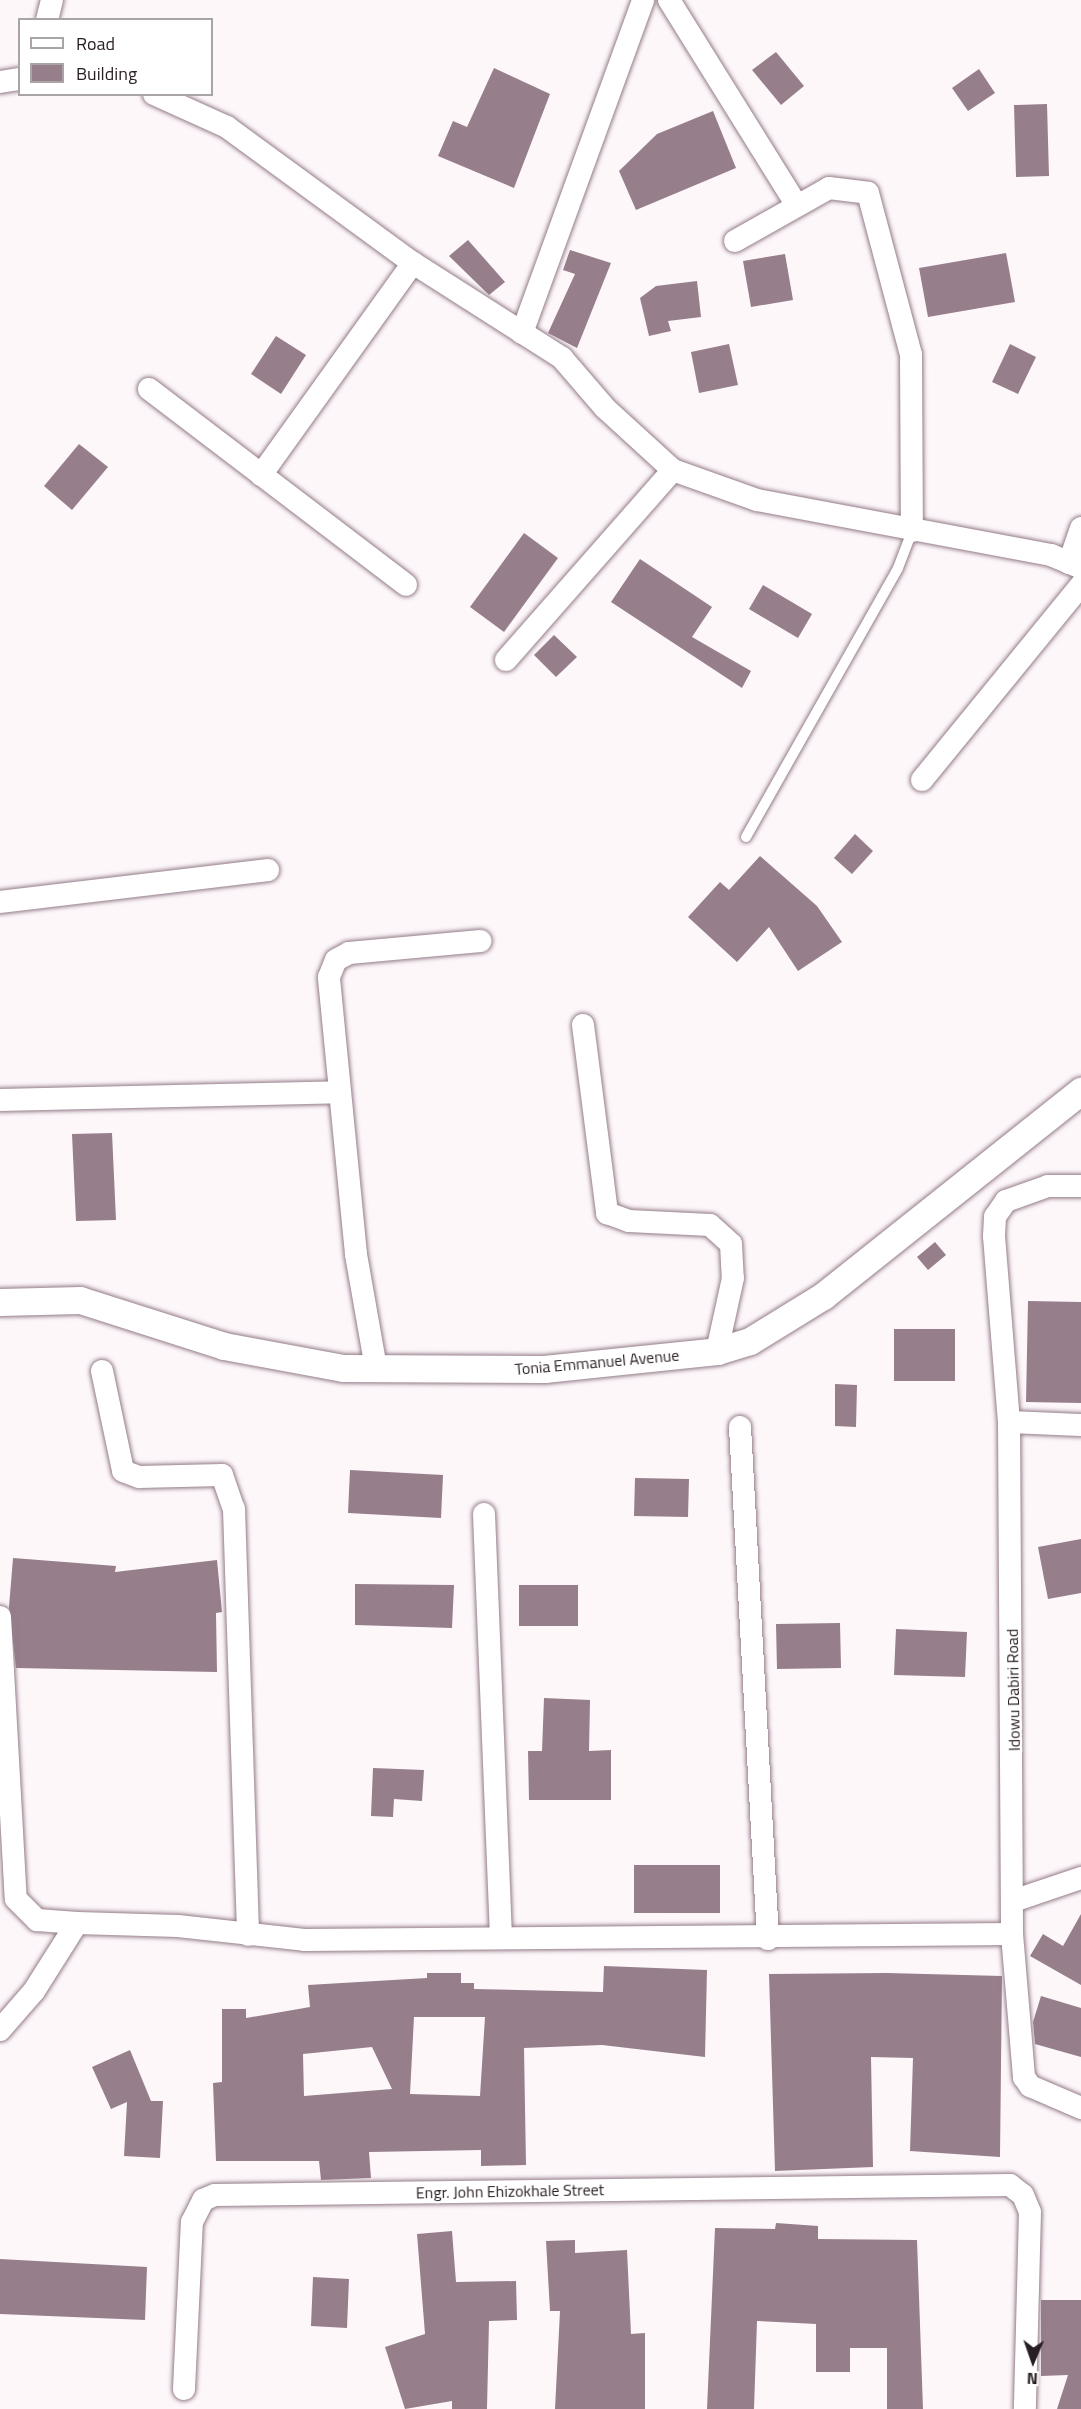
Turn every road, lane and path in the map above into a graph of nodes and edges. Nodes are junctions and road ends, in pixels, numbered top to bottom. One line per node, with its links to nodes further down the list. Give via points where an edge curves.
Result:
1 (52, 0): 4 (street)
2 (642, 0): 11 (street)
3 (669, 0): 8 (street)
4 (48, 18)
5 (18, 79): 6 (street)
6 (0, 82)
7 (158, 96): 10 (street, via 227,127)
8 (796, 204): 9 (street); 16 (street, via 830,188 854,187 868,193 877,217 911,355)
9 (735, 241)
10 (413, 263): 11 (street); 14 (street)
11 (522, 333): 13 (street, via 562,358 605,408)
12 (149, 389): 14 (street)
13 (673, 470): 16 (street, via 757,500 822,508); 20 (street)
14 (261, 475): 18 (street)
15 (1081, 528): 17 (street)
16 (912, 531): 17 (street); 22 (lane, via 898,568)
17 (1075, 566)
18 (406, 585)
19 (1081, 585): 21 (street)
20 (507, 660)
21 (922, 780)
22 (746, 837)
23 (268, 870): 24 (street)
24 (0, 902)
25 (480, 941): 28 (street, via 349,953 336,960 329,977)
26 (583, 1025): 32 (street, via 607,1214 629,1221 710,1225 731,1244 733,1278)
27 (1081, 1091): 32 (street, Tonia Emmanuel Avenue, via 823,1296 750,1341)
28 (340, 1092): 29 (street); 33 (street, via 356,1254)
29 (0, 1100)
30 (1081, 1186): 35 (street, Idowu Dabiri Road, via 1048,1186 1006,1201 995,1217)
31 (0, 1302): 33 (street, Tonia Emmanuel Avenue, via 80,1300 270,1358)
32 (717, 1351): 33 (street, Tonia Emmanuel Avenue, via 544,1369)
33 (376, 1368)
34 (102, 1371): 45 (street, via 123,1471 139,1477 222,1475 234,1509)
35 (1009, 1422): 36 (street); 42 (street, Idowu Dabiri Road)
36 (1081, 1425)
37 (740, 1427): 47 (street)
38 (484, 1514): 46 (street)
39 (0, 1617): 40 (street)
40 (6, 1816): 43 (street, via 16,1899 23,1911 37,1920)
41 (1081, 1878): 42 (street)
42 (1016, 1900): 44 (street, Idowu Dabiri Road)
43 (77, 1923): 45 (street); 48 (street, via 34,1991)
44 (1012, 1934): 47 (street); 49 (street, Idowu Dabiri Road, via 1025,2081)
45 (248, 1935): 46 (street, via 304,1941)
46 (501, 1938): 47 (street)
47 (768, 1939)
48 (0, 2031)
49 (1081, 2108)
50 (184, 2389): 51 (street, Engr. John Ehizokhale Street, via 192,2222 203,2200 215,2196 1010,2185 1023,2195 1030,2212)
51 (1025, 2409)

